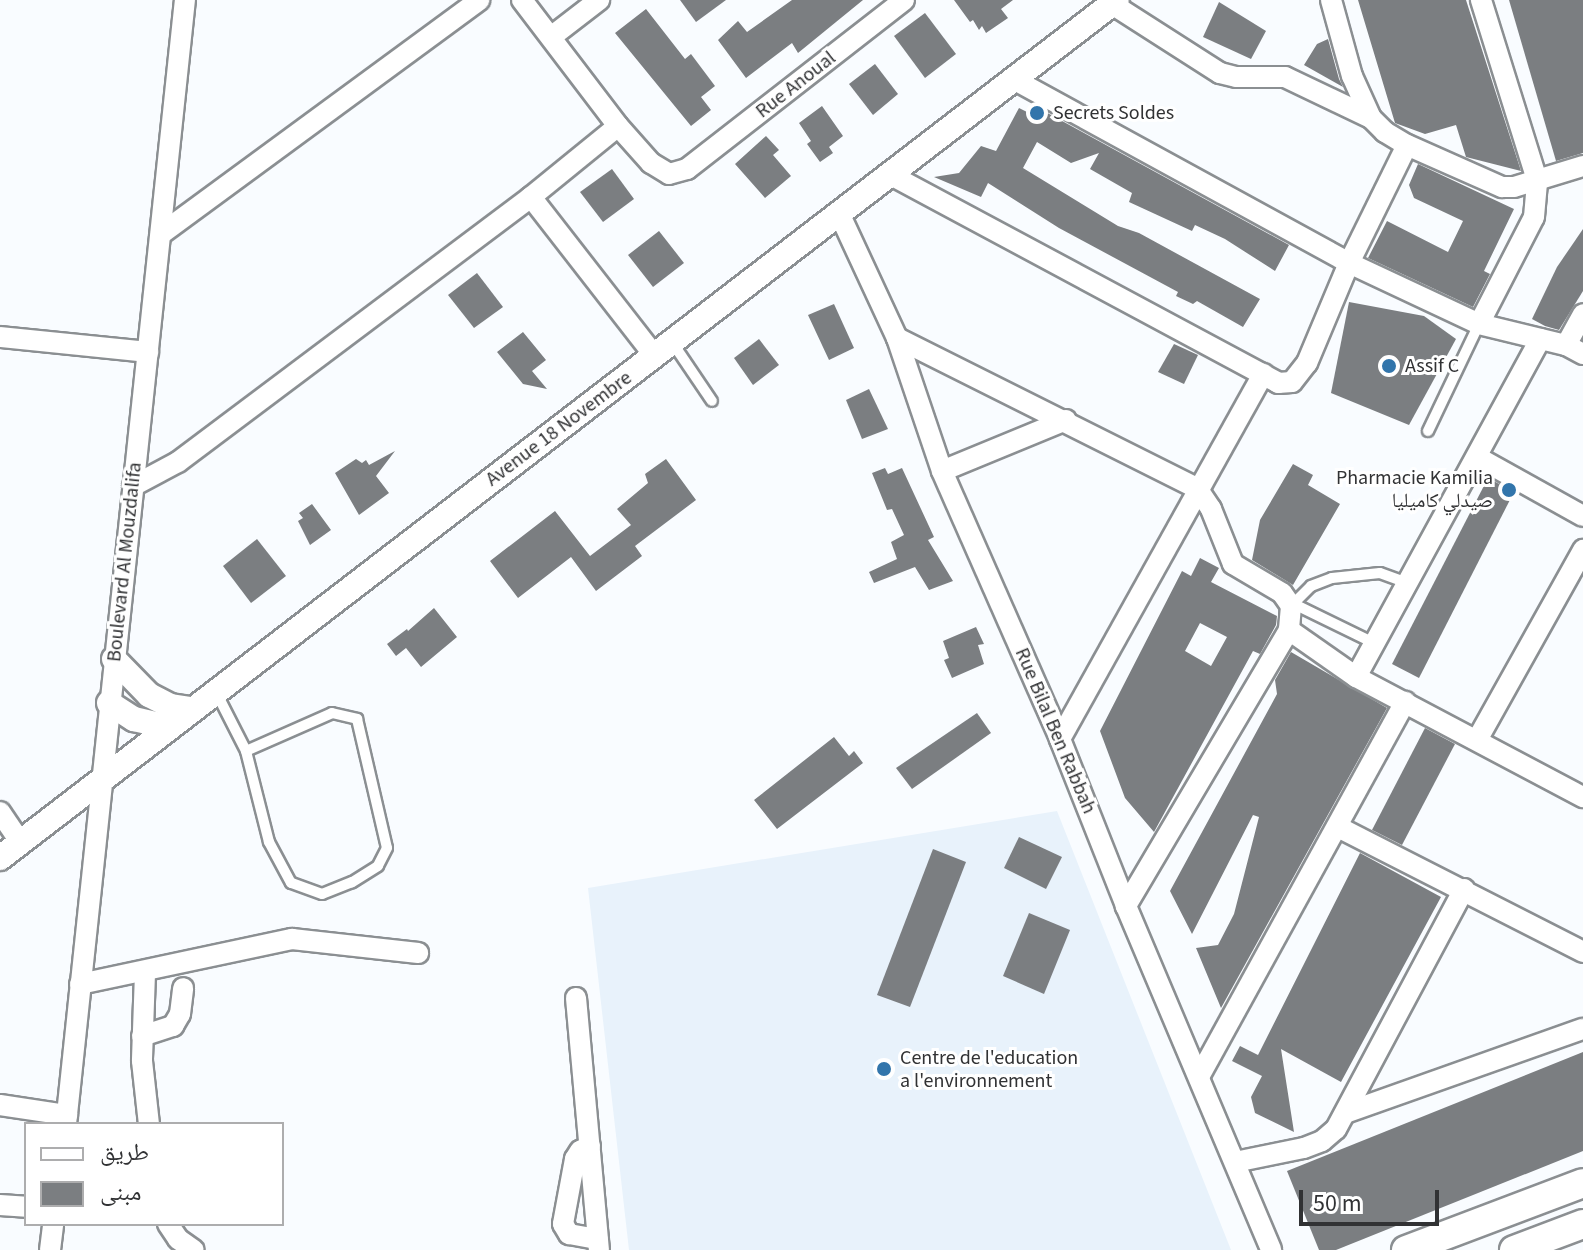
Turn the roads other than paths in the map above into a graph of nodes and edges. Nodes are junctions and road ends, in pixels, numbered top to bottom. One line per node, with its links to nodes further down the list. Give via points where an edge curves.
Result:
1 (185, 0): 19 (street, Boulevard Al Mouzdalifa)
2 (479, 0): 19 (street)
3 (522, 0): 9 (street)
4 (599, 0): 9 (street)
5 (904, 0): 12 (street, Rue Anoual, via 678,174 661,171)
6 (1331, 0): 11 (street, via 1352,76)
7 (1481, 0): 16 (street)
8 (1114, 2): 10 (street, Avenue 18 Novembre); 11 (street, via 1220,73 1285,77)
9 (551, 37): 12 (street)
10 (1015, 80): 15 (street, Avenue 18 Novembre); 20 (street)
11 (1371, 118): 13 (street)
12 (618, 126): 17 (street)
13 (1407, 145): 16 (street, via 1502,187); 20 (street)
14 (1583, 166): 16 (street)
15 (889, 174): 18 (street, Avenue 18 Novembre); 29 (street)
16 (1537, 180): 22 (street, via 1534,217)
17 (531, 197): 26 (street); 35 (street, via 178,462)
18 (839, 213): 24 (street, Rue Bilal Ben Rabbah); 26 (street, Avenue 18 Novembre)
19 (161, 234): 28 (street, Boulevard Al Mouzdalifa)
20 (1349, 263): 22 (street); 29 (street, via 1300,374 1292,382 1278,383)
21 (1583, 314): 27 (street)
22 (1479, 324): 25 (street); 32 (lane)
23 (0, 337): 28 (street)
24 (897, 338): 31 (street); 34 (street, Rue Bilal Ben Rabbah)
25 (1540, 339): 27 (street); 33 (street)
26 (664, 349): 30 (lane); 45 (street, Avenue 18 Novembre)
27 (1575, 350)
28 (148, 352): 35 (street, Boulevard Al Mouzdalifa)
29 (1263, 374): 36 (street)
30 (712, 401)
31 (1066, 420): 34 (street); 36 (street)
32 (1428, 431)
33 (1477, 457): 37 (street); 39 (street)
34 (942, 471): 50 (street, Rue Bilal Ben Rabbah)
35 (133, 486): 43 (street, Boulevard Al Mouzdalifa)
36 (1197, 488): 40 (street, via 1233,564 1282,593); 50 (street)
37 (1583, 516)
38 (1583, 550): 51 (street)
39 (1408, 583): 40 (lane, via 1380,573 1332,578 1311,586); 42 (street)
40 (1292, 605): 41 (street); 42 (lane)
41 (1289, 630): 44 (street); 60 (street)
42 (1374, 643): 44 (street)
43 (114, 659): 47 (street, Boulevard Al Mouzdalifa); 48 (street, via 149,695)
44 (1356, 677): 46 (street)
45 (215, 690): 48 (street, Avenue 18 Novembre); 52 (lane)
46 (1405, 702): 51 (street); 56 (street)
47 (109, 703): 49 (street, via 134,719); 53 (street, Boulevard Al Mouzdalifa)
48 (191, 709): 49 (street, Avenue 18 Novembre)
49 (169, 727): 53 (street, Avenue 18 Novembre)
50 (1060, 739): 60 (street, Rue Bilal Ben Rabbah)
51 (1477, 740): 54 (street)
52 (246, 751): 52 (lane, via 269,842 291,883 322,894 378,866 387,848 357,719 332,713)
53 (101, 782): 57 (street, Avenue 18 Novembre); 64 (street, Boulevard Al Mouzdalifa)
54 (1583, 797)
55 (0, 812): 57 (street)
56 (1338, 827): 59 (street); 69 (street)
57 (21, 843): 58 (street, Avenue 18 Novembre)
58 (0, 858)
59 (1464, 889): 61 (street); 71 (street)
60 (1126, 906): 69 (street, Rue Bilal Ben Rabbah)
61 (1583, 952)
62 (418, 953): 63 (street, via 292,939)
63 (145, 973): 64 (street); 68 (street)
64 (80, 984): 72 (street, Boulevard Al Mouzdalifa)
65 (183, 988): 68 (street, via 173,1026)
66 (576, 998): 74 (street)
67 (1583, 1029): 71 (street)
68 (142, 1036): 73 (street)
69 (1200, 1075): 75 (street, Rue Bilal Ben Rabbah)
70 (0, 1105): 72 (street)
71 (1348, 1112): 75 (street, via 1322,1141)
72 (66, 1120)
73 (149, 1122)
74 (590, 1146): 82 (street); 82 (street, via 575,1159 563,1224 569,1234)
75 (1235, 1162): 85 (street, Rue Bilal Ben Rabbah)
76 (1583, 1183): 86 (main road)
77 (0, 1205): 78 (street)
78 (24, 1207)
79 (1583, 1224): 87 (main road)
80 (53, 1226): 83 (street)
81 (169, 1226): 84 (street)
82 (598, 1245)
83 (50, 1250)
84 (194, 1250)
85 (1271, 1250)
86 (1406, 1250)
87 (1514, 1250)

